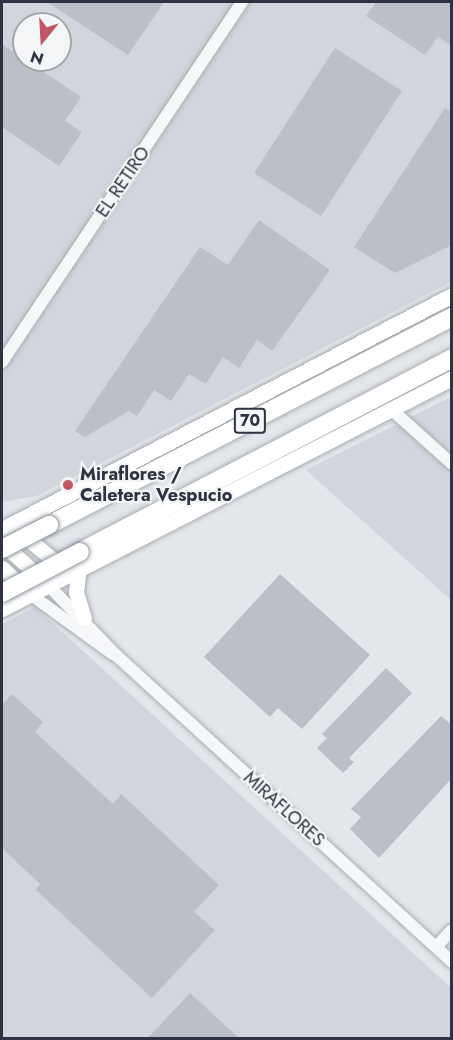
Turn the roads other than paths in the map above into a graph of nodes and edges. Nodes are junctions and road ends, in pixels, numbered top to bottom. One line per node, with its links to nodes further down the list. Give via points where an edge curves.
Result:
1 (242, 2): 5 (street, EL RETIRO)
2 (452, 295): 9 (main road)
3 (452, 317): 13 (highway, 70, bridge)
4 (452, 358): 14 (highway, 70)
5 (2, 362)
6 (452, 378): 7 (main road)
7 (391, 409): 8 (street); 14 (main road)
8 (452, 464)
9 (21, 518): 10 (main road); 11 (main road); 14 (main road, via 30,538 52,559)
10 (2, 519)
11 (2, 528)
12 (2, 543): 16 (main road, MIRAFLORES)
13 (2, 549)
14 (80, 560): 16 (main road); 17 (highway, 70, bridge); 20 (main road, via 76,592)
15 (2, 568): 18 (main road, MIRAFLORES)
16 (48, 584): 18 (main road); 20 (street, MIRAFLORES)
17 (2, 593)
18 (30, 594): 19 (main road); 21 (street, MIRAFLORES)
19 (2, 609)
20 (84, 618): 21 (street, MIRAFLORES)
21 (117, 656): 23 (street, MIRAFLORES)
22 (452, 930): 23 (street)
23 (436, 947): 24 (street, MIRAFLORES)
24 (452, 962)

